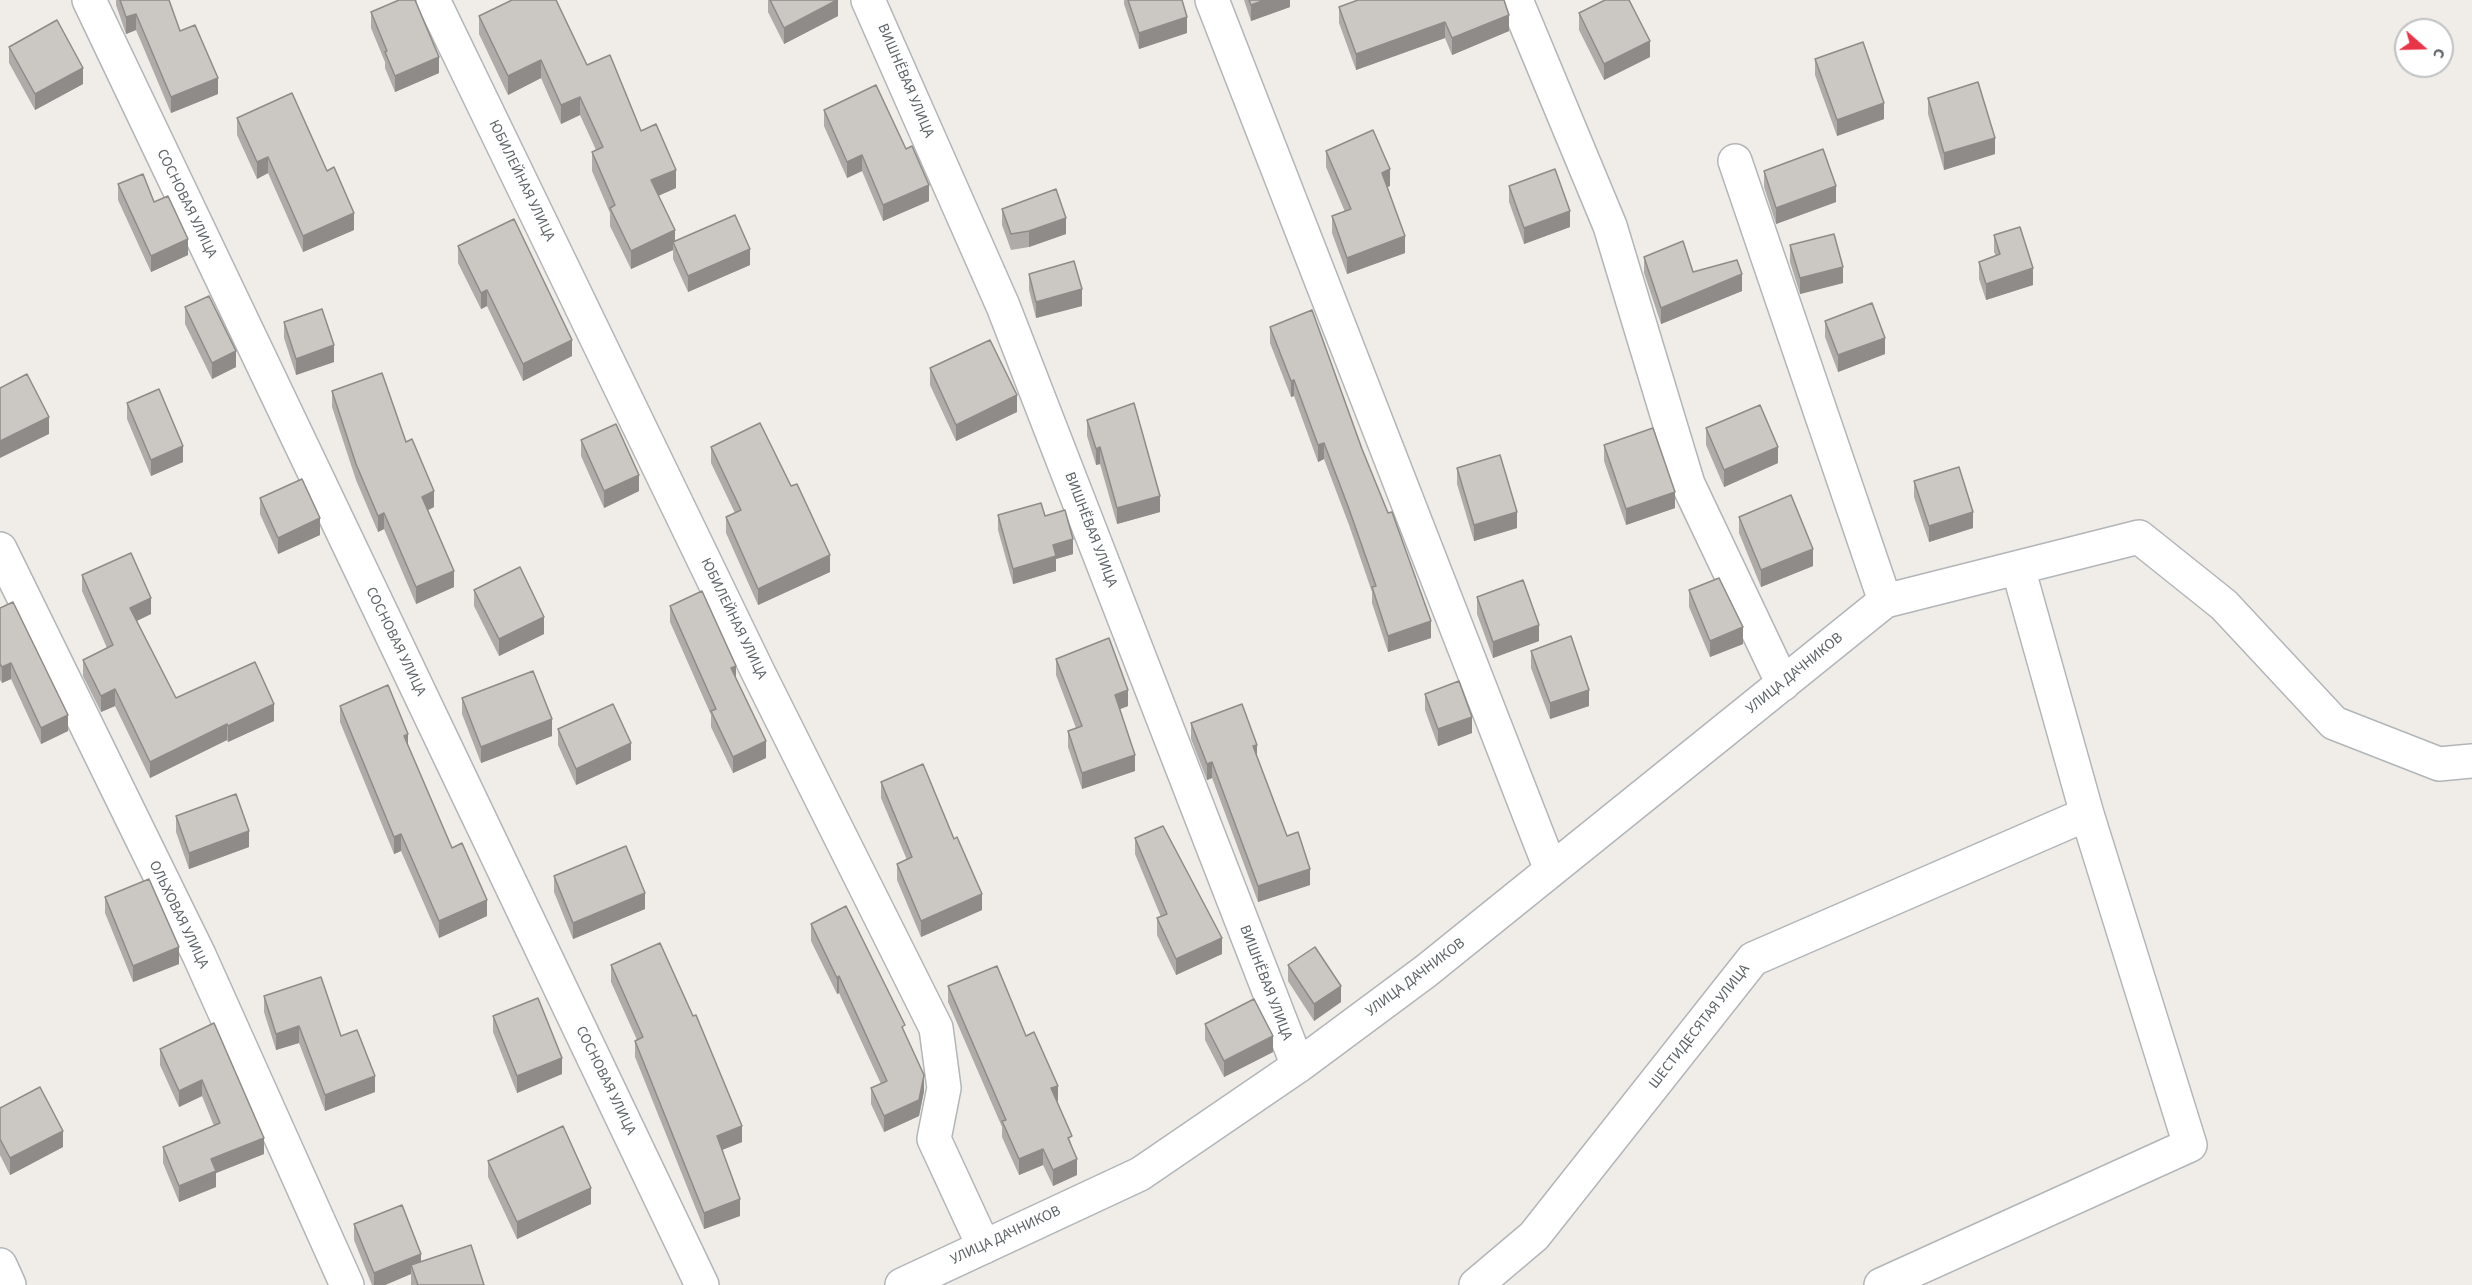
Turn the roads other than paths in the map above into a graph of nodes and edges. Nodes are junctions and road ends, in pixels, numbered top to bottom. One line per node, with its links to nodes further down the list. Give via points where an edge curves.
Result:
1 (89, 0): 19 (street, СОСНОВАЯ УЛИЦА)
2 (433, 0): 15 (street, ЮБИЛЕЙНАЯ УЛИЦА, via 758,672 936,1028 944,1088 934,1139)
3 (868, 0): 14 (street, ВИШНЁВАЯ УЛИЦА, via 1003,306)
4 (1212, 0): 13 (street)
5 (1516, 0): 10 (street, via 1610,226 1688,484)
6 (1735, 161): 9 (street)
7 (0, 549): 18 (street, ОЛЬХОВАЯ УЛИЦА, via 199,956)
8 (2018, 568): 9 (street); 11 (street, via 2139,537 2224,605 2334,723 2439,764); 12 (street)
9 (1885, 601): 10 (street, УЛИЦА ДАЧНИКОВ)
10 (1783, 684): 13 (street, УЛИЦА ДАЧНИКОВ)
11 (2472, 761)
12 (2087, 814): 21 (street, ШЕСТИДЕСЯТАЯ УЛИЦА, via 1753,960 1534,1236); 22 (street, via 2190,1145)
13 (1551, 870): 14 (street, УЛИЦА ДАЧНИКОВ, via 1426,971)
14 (1298, 1066): 15 (street, УЛИЦА ДАЧНИКОВ, via 1140,1174)
15 (984, 1247): 20 (street, УЛИЦА ДАЧНИКОВ)
16 (0, 1265): 17 (street)
17 (9, 1285)
18 (347, 1285)
19 (702, 1285)
20 (902, 1285)
21 (1476, 1285)
22 (1881, 1285)

